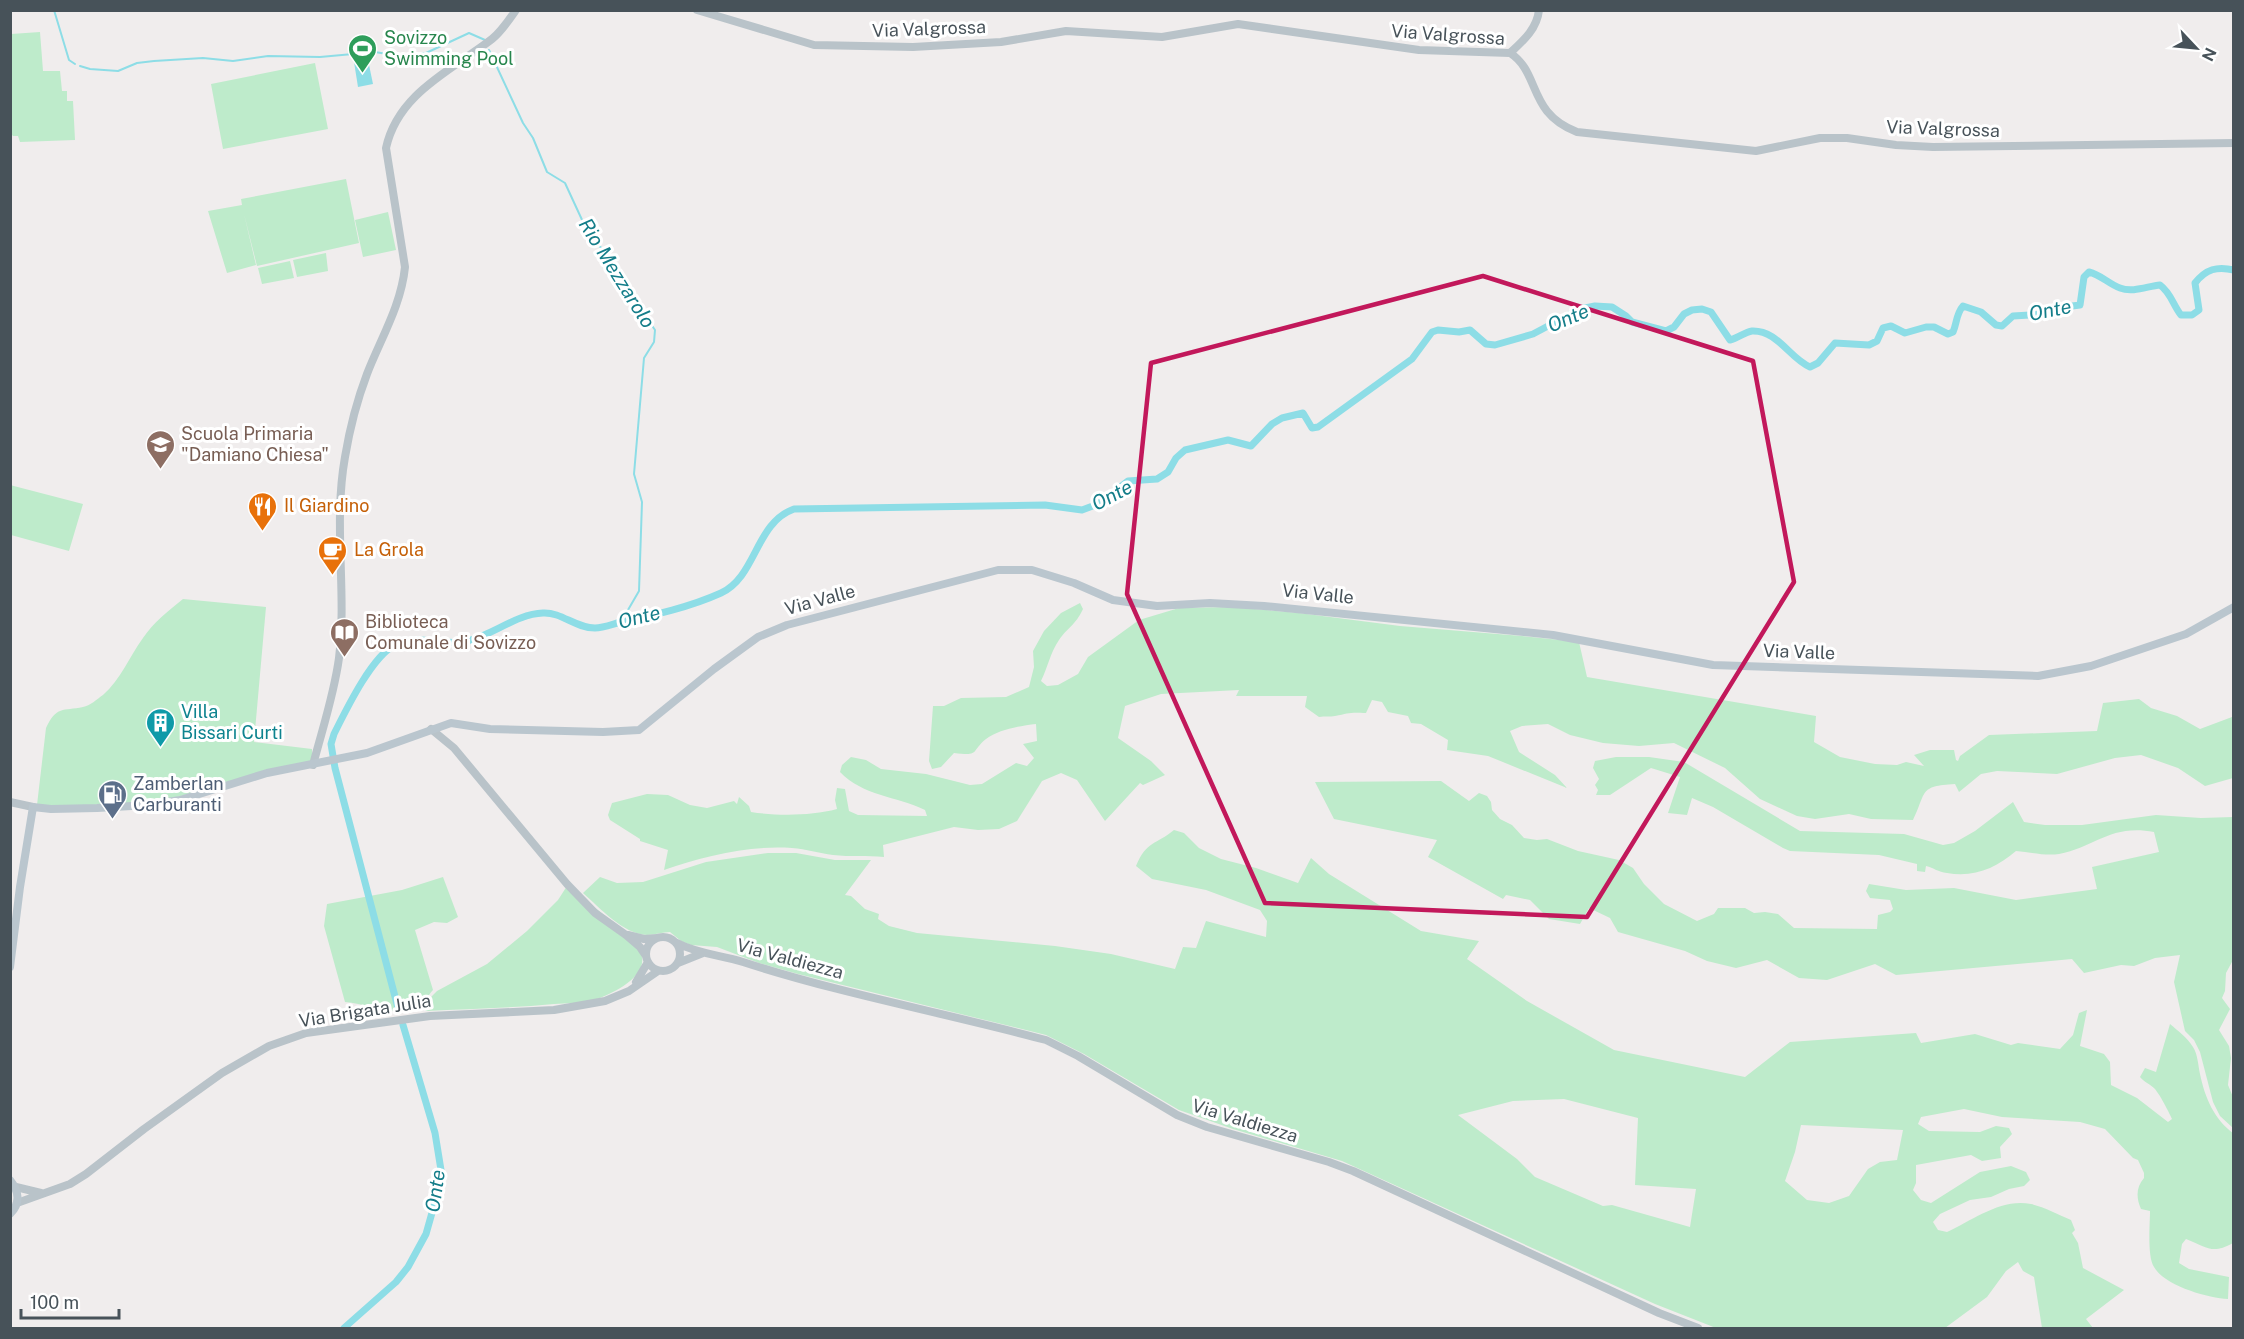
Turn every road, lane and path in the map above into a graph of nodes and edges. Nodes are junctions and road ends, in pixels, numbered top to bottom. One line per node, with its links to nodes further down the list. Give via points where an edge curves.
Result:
1 (516, 10): 8 (street, via 494,37 428,82 397,119 388,137 386,148 405,267 403,286 354,409 344,464 340,525 339,658)
2 (697, 10): 4 (street, Via Valgrossa, via 814,45 1001,42 1066,31 1162,37 1238,24 1419,50)
3 (1539, 10): 4 (street, via 1528,37)
4 (1510, 52): 5 (street, Via Valgrossa, via 1520,59 1549,115 1577,132 1756,152 1820,138 1933,147)
5 (2234, 143)
6 (2234, 607): 7 (main road, Via Valle, via 2186,634 2091,666 2038,676 1713,665 1553,634 1264,606 1156,606 1113,600 1032,570 998,570 787,625 759,637 639,730 490,729 451,723)
7 (431, 729): 8 (main road, Via Valle, via 376,750); 11 (street, via 454,748 567,884)
8 (313, 765): 10 (main road, Via Valle, via 267,773 180,800 149,805)
9 (10, 802): 10 (street)
10 (33, 807): 17 (main road)
11 (626, 935): 12 (street); 15 (street)
12 (657, 938): 13 (street); 15 (street, via 651,942)
13 (677, 943): 14 (street, Via Valdiezza); 16 (street, via 681,956)
14 (705, 953): 16 (street); 24 (street, Via Valdiezza, via 1046,1040 1177,1115 1329,1162)
15 (647, 959): 18 (street); 19 (street)
16 (678, 963): 18 (street, via 670,970)
17 (10, 967)
18 (658, 971): 19 (street, Via Brigata Julia)
19 (629, 991): 21 (street, Via Brigata Julia, via 605,1001 554,1010 430,1016 306,1033 269,1046 222,1073 86,1174)
20 (13, 1183): 21 (street); 22 (main road)
21 (41, 1193): 22 (street, Via Brigata Julia)
22 (17, 1203): 23 (main road)
23 (10, 1214)
24 (1698, 1329)

